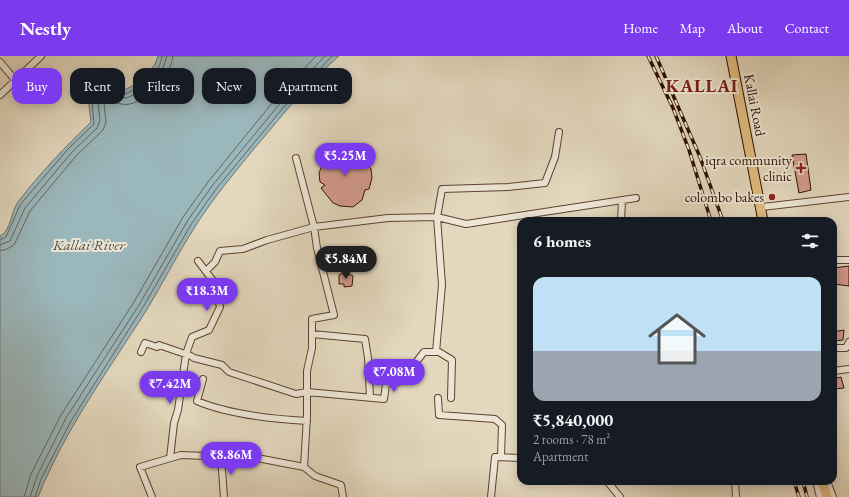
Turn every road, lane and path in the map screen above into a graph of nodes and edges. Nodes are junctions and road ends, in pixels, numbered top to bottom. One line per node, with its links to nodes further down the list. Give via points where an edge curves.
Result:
1 (41, 56): 4 (street)
2 (731, 56): 13 (main road, Kallai Road)
3 (0, 62): 5 (street)
4 (29, 68)
5 (12, 76)
6 (12, 84): 7 (street)
7 (0, 95)
8 (559, 132): 14 (street, via 555,157 545,183 442,189)
9 (296, 158): 17 (street)
10 (849, 197): 13 (street)
11 (636, 198): 12 (street)
12 (622, 200): 14 (street, via 466,224); 15 (street)
13 (762, 207): 16 (main road, Kallai Road)
14 (437, 217): 17 (street, via 388,218); 26 (street, via 442,285)
15 (621, 217)
16 (763, 217)
17 (314, 227): 21 (street, via 243,249 220,251 215,262); 22 (street, via 334,315 312,319)
18 (837, 260): 19 (street)
19 (849, 260)
20 (198, 261): 21 (street)
21 (206, 271): 27 (street, via 214,282 220,307 209,330 192,337)
22 (312, 334): 31 (street); 32 (street, via 365,339)
23 (849, 342): 24 (street, via 846,348)
24 (837, 348)
25 (141, 352): 27 (street, via 145,343)
26 (436, 352): 32 (street, via 424,352 401,381 386,384 384,399); 34 (street, via 452,360)
27 (186, 354): 31 (street, via 275,388 296,394); 38 (street)
28 (849, 369): 29 (street)
29 (837, 370)
30 (203, 379): 35 (street, via 197,401 210,407 278,419)
31 (307, 392): 32 (street); 35 (street)
32 (370, 397)
33 (438, 398): 37 (street, via 439,415 495,419 502,425)
34 (451, 398)
35 (307, 421): 40 (street)
36 (221, 457): 38 (street, via 181,454); 40 (street, via 257,458); 45 (street)
37 (501, 457): 39 (street); 47 (street, via 495,457)
38 (170, 458): 44 (street, via 140,467)
39 (517, 458)
40 (304, 467): 46 (street, via 315,476 340,485)
41 (610, 485): 48 (street)
42 (735, 485): 49 (street)
43 (824, 489): 50 (street)
44 (152, 497)
45 (224, 497)
46 (343, 497)
47 (491, 497)
48 (620, 497)
49 (736, 497)
50 (833, 497)

